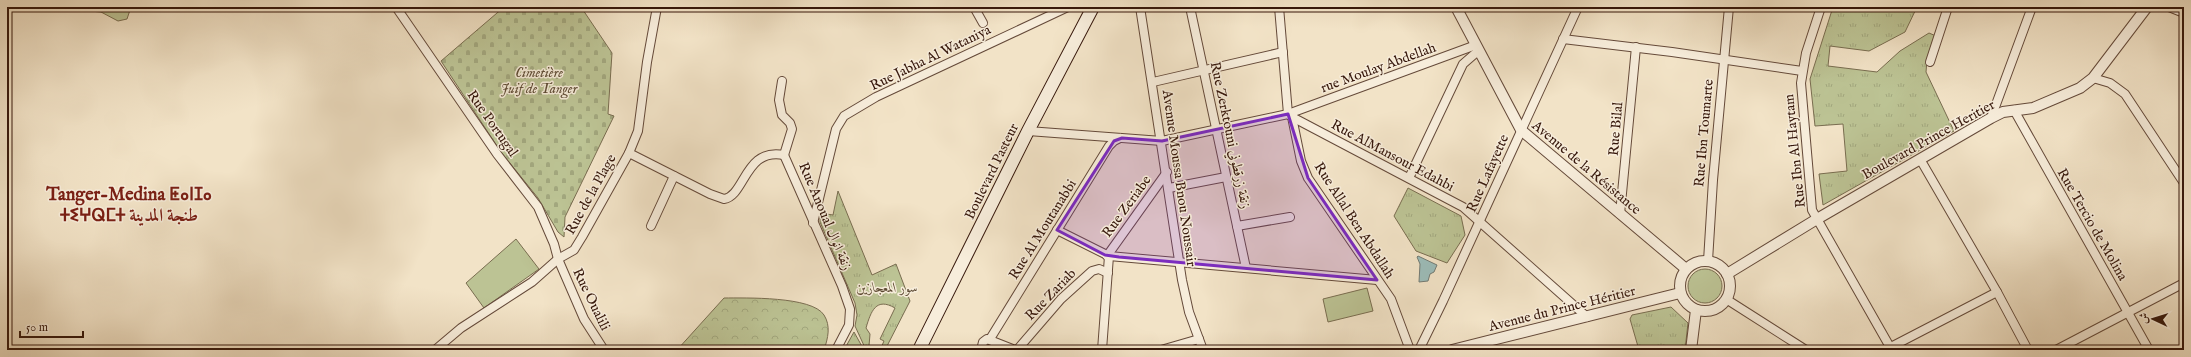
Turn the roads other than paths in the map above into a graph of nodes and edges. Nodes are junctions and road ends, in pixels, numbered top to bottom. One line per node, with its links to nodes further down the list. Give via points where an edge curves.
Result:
1 (396, 7): 57 (street, Rue Portugal, via 497,154 538,206)
2 (657, 7): 39 (street, Rue de la Plage, via 638,131)
3 (974, 7): 19 (street)
4 (1068, 7): 52 (street, Rue Jabha Al Wataniya, via 847,113 836,129)
5 (1084, 7): 78 (main road, via 1017,136)
6 (1093, 7): 36 (main road, Boulevard Pasteur)
7 (1140, 7): 30 (street, Avenue Moussa Bnou Noussair)
8 (1190, 7): 26 (street, Rue Zerktouni زنقة زرقطوني)
9 (1279, 7): 23 (street, Rue Allal Ben Abdallah)
10 (1456, 7): 22 (street, Avenue de la Résistance)
11 (1578, 7): 20 (street, Rue Lafayette)
12 (1729, 7): 24 (street, Rue Ibn Toumarte)
13 (1822, 7): 27 (street, Rue Ibn Al Haytam)
14 (1948, 7): 25 (street)
15 (2032, 7): 33 (street)
16 (2148, 7): 28 (street, Boulevard Prince Heritier)
17 (2169, 7): 18 (street)
18 (2184, 13)
19 (983, 23)
20 (1563, 39): 21 (street); 35 (street, Rue Lafayette)
21 (1636, 47): 24 (street); 48 (street, Rue Bilal)
22 (1477, 48): 32 (street, rue Moulay Abdellah); 35 (street, Avenue de la Résistance); 45 (street, via 1463,64)
23 (1283, 52): 26 (street); 32 (street, Rue Allal Ben Abdallah)
24 (1723, 59): 27 (street); 58 (street, Rue Ibn Toumarte)
25 (1930, 62)
26 (1204, 71): 30 (street); 34 (street, Rue Zerktouni زنقة زرقطوني)
27 (1802, 71): 50 (street, Rue Ibn Al Haytam, via 1800,90 1812,210)
28 (2093, 78): 31 (street, Boulevard Prince Heritier, via 2080,88 2033,108); 46 (street, via 2105,80 2125,94)
29 (782, 81): 40 (street, via 778,100 782,115 792,129)
30 (1153, 82): 38 (street, Avenue Moussa Bnou Noussair)
31 (2014, 110): 33 (street, Boulevard Prince Heritier); 70 (street, Rue Tercio de Molina)
32 (1290, 116): 34 (street, rue Moulay Abdellah); 45 (street, Rue AlMansour Edahbi); 64 (street, Rue Allal Ben Abdallah, via 1308,178)
33 (1991, 118): 41 (street, Boulevard Prince Heritier)
34 (1216, 129): 38 (street, rue Moulay Abdellah); 44 (street, Rue Zerktouni زنقة زرقطوني)
35 (1520, 130): 48 (street, Avenue de la Résistance); 51 (street, Rue Lafayette)
36 (1028, 131): 37 (street, rue Moulay Abdellah); 79 (main road, Boulevard Pasteur)
37 (1122, 138): 38 (street, rue Moulay Abdellah); 55 (street, Rue Al Moutanabbi, via 1109,146)
38 (1162, 140): 42 (street, Avenue Moussa Bnou Noussair)
39 (629, 153): 43 (street, Rue Anoual زنقة انوال); 57 (street, Rue de la Plage, via 574,250)
40 (784, 155): 43 (street, Rue Anoual زنقة انوال, via 769,156 757,161 728,198 719,199); 52 (street, Rue Anoual زنقة انوال)
41 (1920, 159): 50 (street, Boulevard Prince Heritier); 66 (street)
42 (1167, 172): 47 (street, Avenue Moussa Bnou Noussair); 56 (street, Rue Zeriabe)
43 (674, 176): 53 (street)
44 (1226, 177): 47 (street); 54 (street, Rue Zerktouni زنقة زرقطوني)
45 (1409, 178): 51 (street, Rue AlMansour Edahbi, via 1464,207)
46 (2184, 183)
47 (1170, 188): 59 (street, Avenue Moussa Bnou Noussair)
48 (1620, 214): 61 (street, Avenue de la Résistance)
49 (1290, 217): 54 (street)
50 (1817, 219): 63 (street, Boulevard Prince Heritier); 74 (street, Rue Ibn Al Haytam)
51 (1480, 220): 71 (street, Rue AlMansour Edahbi); 86 (street, Rue Lafayette)
52 (813, 223): 77 (street, Rue Anoual زنقة انوال, via 850,309 849,325)
53 (651, 226)
54 (1237, 226): 60 (street, Rue Zerktouni زنقة زرقطوني)
55 (1057, 230): 56 (street); 73 (street, Rue Al Moutanabbi)
56 (1108, 256): 59 (street); 62 (street, Rue Zeriabe)
57 (558, 259): 75 (street, Rue de la Plage, via 532,282 461,328); 76 (street, Rue Oualili, via 584,319)
58 (1708, 261): 61 (street, via 1700,261); 63 (street, via 1719,266)
59 (1180, 262): 60 (street); 72 (street, Avenue Moussa Bnou Noussair, via 1186,299)
60 (1246, 268): 64 (street)
61 (1686, 269): 67 (street, via 1680,283)
62 (1108, 273): 81 (street, Rue Zariab, via 1099,269 1092,271 1061,299); 82 (street, Rue Zeriabe)
63 (1727, 274): 68 (street, via 1730,282)
64 (1377, 280): 85 (street, Rue Allal Ben Abdallah, via 1396,310)
65 (2184, 283): 70 (street)
66 (1997, 292): 74 (street); 90 (street)
67 (1680, 293): 69 (street, via 1688,306); 71 (street, Avenue du Prince Héritier)
68 (1726, 299): 69 (street, via 1713,310); 89 (street)
69 (1696, 310): 88 (street)
70 (2129, 313): 91 (street); 92 (street, Rue Tercio de Molina)
71 (1587, 317): 87 (street, Avenue du Prince Héritier)
72 (1199, 339): 83 (street); 84 (street, Avenue Moussa Bnou Noussair)
73 (992, 340): 80 (street, Rue Al Moutanabbi, via 983,342); 81 (street)
74 (1887, 348)
75 (435, 350)
76 (604, 350)
77 (836, 350)
78 (913, 350)
79 (919, 350)
80 (981, 350)
81 (1016, 350)
82 (1102, 350)
83 (1160, 350)
84 (1203, 350)
85 (1410, 350)
86 (1418, 350)
87 (1452, 350)
88 (1691, 350)
89 (1806, 350)
90 (2028, 350)
91 (2056, 350)
92 (2149, 350)

